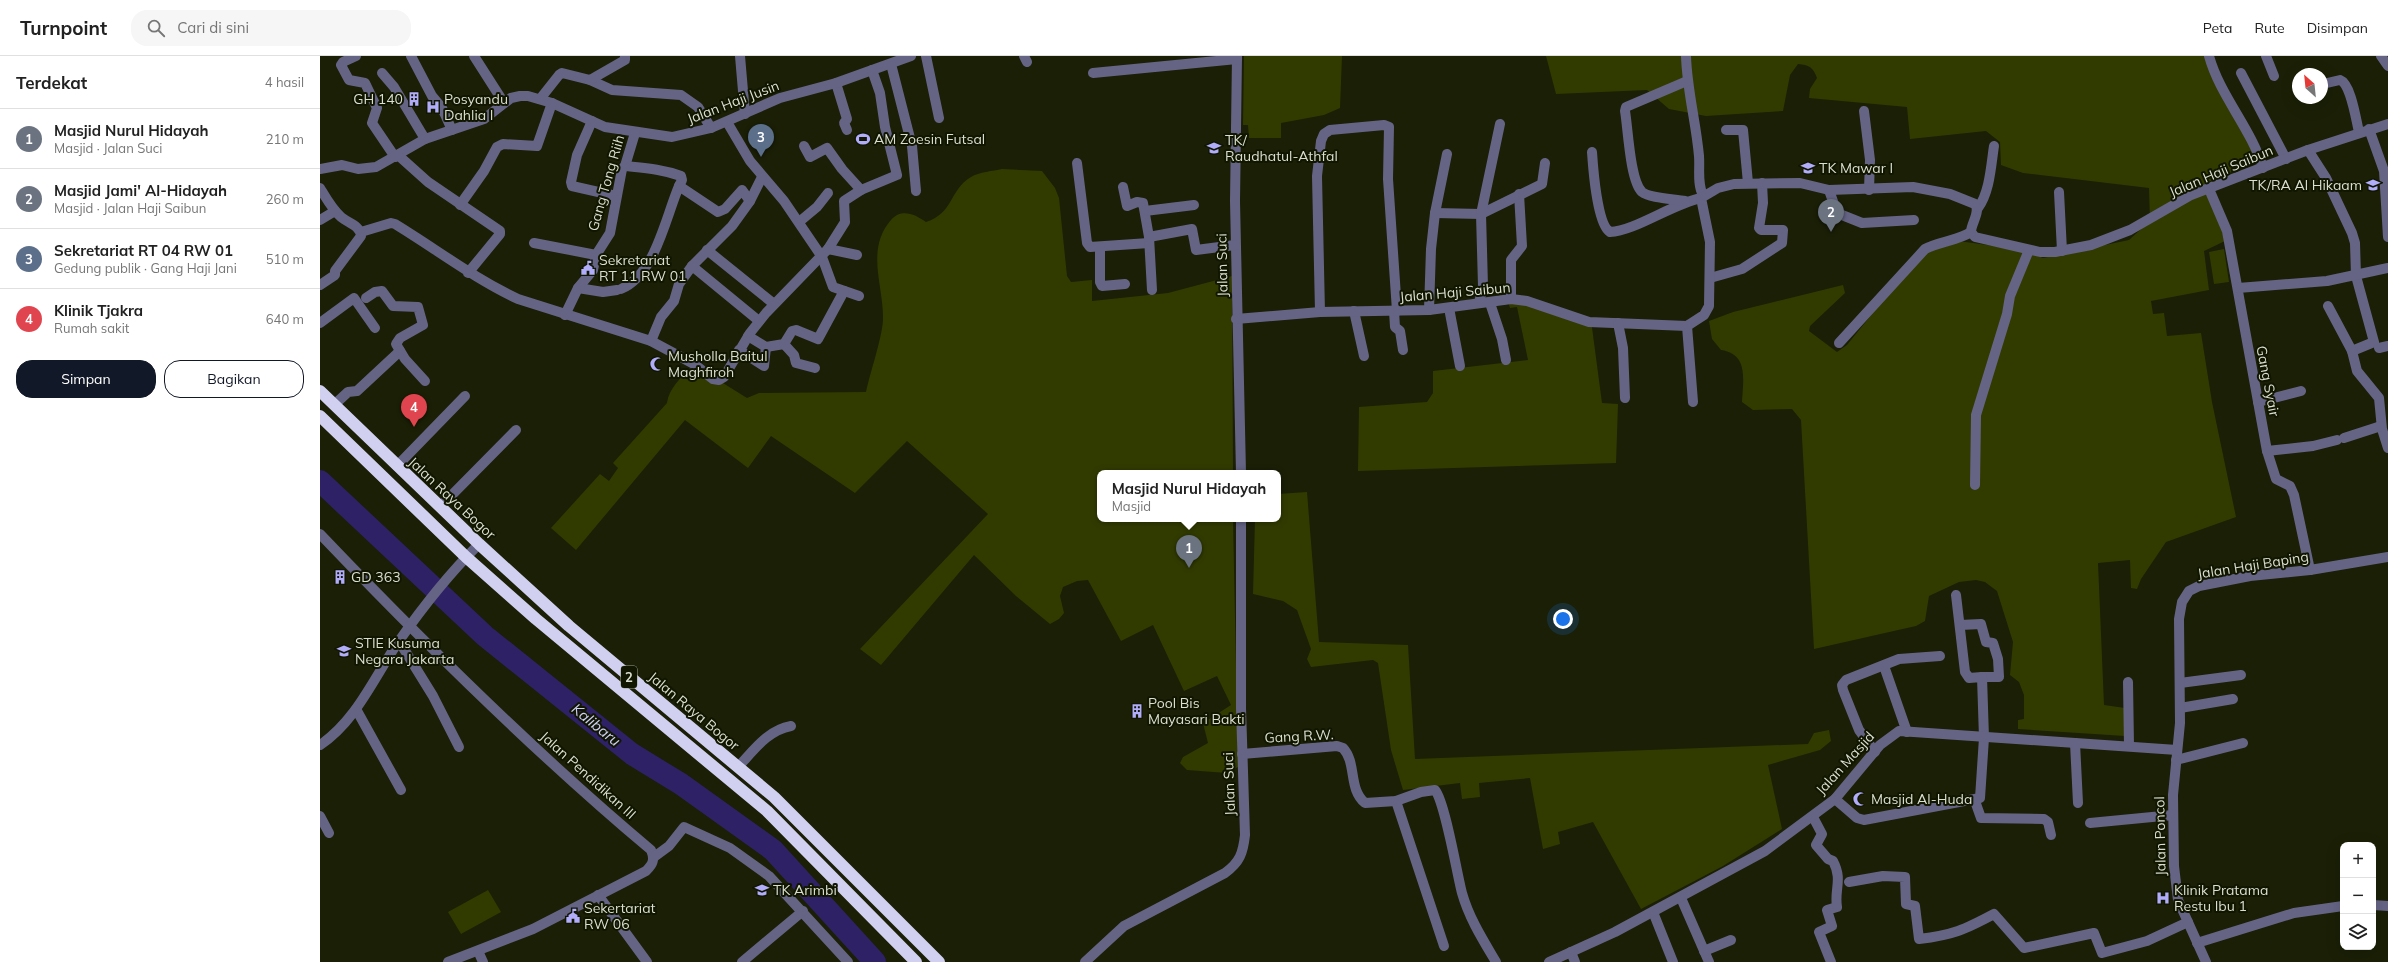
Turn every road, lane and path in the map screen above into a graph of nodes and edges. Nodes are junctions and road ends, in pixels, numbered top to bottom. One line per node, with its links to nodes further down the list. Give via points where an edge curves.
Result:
1 (356, 56): 47 (street, via 341,65 351,82 365,83 377,108 372,123)
2 (412, 56): 36 (street)
3 (474, 56): 26 (street)
4 (625, 56): 21 (street, via 625,60)
5 (740, 56): 29 (street)
6 (926, 56): 30 (street)
7 (1686, 56): 22 (street)
8 (2209, 56): 52 (street, via 2221,89 2250,138)
9 (2266, 56): 20 (street)
10 (2381, 56): 15 (street)
11 (907, 57): 14 (street, Jalan Haji Jusin)
12 (1237, 57): 13 (street); 88 (street, Jalan Suci)
13 (1197, 59): 18 (street)
14 (891, 64): 16 (street, Jalan Haji Jusin); 65 (street, via 912,146)
15 (2388, 66)
16 (872, 70): 24 (street, Jalan Haji Jusin); 62 (street, via 880,93 897,175)
17 (382, 73): 41 (street, via 394,87)
18 (1093, 73)
19 (2240, 74): 48 (street)
20 (2274, 76)
21 (590, 80): 25 (street, via 562,74); 35 (street, via 612,90 681,95 698,107)
22 (1687, 81): 70 (street, via 1699,155); 72 (street, via 1626,107 1625,111 1634,176 1642,192)
23 (2328, 82): 39 (street, via 2343,82)
24 (836, 83): 29 (street, Jalan Haji Jusin, via 780,98); 37 (street, via 847,119 844,123)
25 (540, 99): 26 (street, Jalan Haji Jusin, via 520,96); 27 (street, Jalan Haji Jusin)
26 (504, 103): 36 (street, Jalan Haji Jusin, via 484,119)
27 (552, 103): 31 (street, Jalan Haji Jusin); 73 (street, via 537,146 500,145)
28 (1864, 111): 64 (street, via 1870,160)
29 (745, 114): 32 (street, Jalan Haji Jusin)
30 (939, 118)
31 (592, 121): 40 (street, Jalan Haji Jusin, via 605,127); 69 (street, via 577,155 572,186)
32 (727, 122): 35 (street, Jalan Haji Jusin); 55 (street)
33 (1500, 124): 79 (street)
34 (2388, 124): 39 (street, Jalan Haji Saibun)
35 (711, 128): 40 (street, Jalan Haji Jusin, via 672,137)
36 (452, 130): 41 (street, Jalan Haji Jusin)
37 (847, 130)
38 (1726, 130): 56 (street, via 1743,130)
39 (2364, 131): 44 (street, Jalan Haji Saibun); 54 (street)
40 (635, 133): 51 (street, Gang Tong Riih)
41 (425, 139): 47 (street, Jalan Haji Jusin)
42 (804, 146): 62 (street, via 810,157 827,148)
43 (1994, 146): 75 (street, via 1988,180)
44 (2308, 150): 48 (street, Jalan Haji Saibun); 99 (street, via 2326,178 2352,234 2355,242)
45 (1592, 152): 72 (street, via 1596,194 1607,231 1614,232 1629,227)
46 (1447, 154): 78 (street)
47 (397, 157): 53 (street, Jalan Haji Jusin, via 368,169 342,165); 73 (street)
48 (2286, 159): 52 (street, Jalan Haji Saibun)
49 (1078, 163): 89 (street, via 1087,243 1090,247)
50 (1545, 163): 68 (street, via 1542,184)
51 (625, 166): 58 (street, via 653,171 663,170 681,176); 69 (street, Gang Tong Riih, via 622,169)
52 (2263, 168): 61 (street, Jalan Haji Saibun)
53 (320, 169)
54 (2386, 170): 85 (street)
55 (762, 177): 71 (street); 82 (street, via 784,201)
56 (1748, 183): 57 (street); 70 (street, via 1718,188)
57 (1762, 183): 63 (street, via 1800,183); 100 (street, via 1758,228 1783,230 1782,244 1742,269)
58 (679, 186): 71 (street, via 718,212 725,209 742,190); 103 (street, via 655,254 637,281 619,289 603,292)
59 (1123, 187): 77 (street, via 1127,206 1143,202)
60 (320, 188): 76 (street)
61 (2209, 189): 92 (street, Jalan Haji Saibun, via 2184,198 2116,237); 104 (street, Gang Syair, via 2227,232)
62 (861, 190): 93 (street, via 844,201 845,222)
63 (1829, 190): 64 (street); 81 (street, via 1837,212 1857,223)
64 (1869, 190): 75 (street, via 1914,187 1950,194 1967,200)
65 (916, 191)
66 (2059, 192): 92 (street)
67 (828, 193): 82 (street, via 817,207)
68 (1519, 194): 79 (street); 109 (street, via 1522,246 1511,260)
69 (616, 196): 95 (street, Gang Tong Riih, via 610,233)
70 (1702, 197): 72 (street); 100 (street, via 1710,242)
71 (750, 201): 90 (street, via 732,226)
72 (1685, 201)
73 (460, 205): 98 (street, via 498,228 500,234)
74 (1194, 205): 77 (street)
75 (1978, 208): 84 (street)
76 (335, 211): 80 (street); 83 (street)
77 (1145, 211): 86 (street)
78 (1435, 212): 79 (street); 115 (street)
79 (1481, 214): 110 (street, via 1483,286)
80 (320, 220)
81 (1914, 220)
82 (798, 222): 93 (street)
83 (361, 232): 98 (street, via 395,224 435,248); 102 (street, via 358,241 335,275)
84 (1971, 232): 91 (street, Jalan Haji Saibun, via 1975,237); 128 (street, via 1962,238 1938,242 1925,249)
85 (2388, 237)
86 (1149, 240): 88 (street, via 1192,229 1196,250); 89 (street); 105 (street)
87 (534, 243): 95 (street)
88 (1235, 245): 120 (street, Jalan Suci)
89 (1100, 248): 101 (street, via 1102,286)
90 (707, 250): 96 (street); 112 (street)
91 (2029, 250): 92 (street, Jalan Haji Saibun); 156 (street, via 2010,296 2007,314 1976,415)
92 (2062, 251)
93 (825, 253): 94 (street); 106 (street, via 833,287); 112 (street)
94 (857, 256)
95 (596, 259): 103 (street, Gang Tong Riih)
96 (692, 266): 121 (street); 127 (street, via 679,284 674,301 661,317)
97 (2388, 268): 99 (street)
98 (468, 273): 119 (street, via 518,299)
99 (2356, 276): 104 (street, via 2294,285); 130 (street)
100 (1710, 278): 124 (street, via 1709,306 1704,315)
101 (1125, 284)
102 (320, 285)
103 (578, 288): 119 (street, Gang Tong Riih)
104 (2238, 288): 147 (street, Gang Syair)
105 (1152, 290)
106 (844, 291): 107 (street); 129 (street, via 819,339 796,330 792,331)
107 (859, 296)
108 (366, 298): 134 (street, via 372,293 382,291 393,306 418,306 424,324 400,338 396,344)
109 (1511, 299): 111 (street, Jalan Haji Saibun); 123 (street, Jalan Haji Saibun, via 1527,301 1589,322)
110 (1479, 303): 111 (street, Jalan Haji Saibun); 114 (street, Jalan Haji Saibun)
111 (1490, 303): 137 (street)
112 (774, 304): 121 (street)
113 (2328, 306): 135 (street)
114 (1449, 308): 115 (street, Jalan Haji Saibun); 138 (street)
115 (1429, 310): 117 (street, Jalan Haji Saibun)
116 (1354, 311): 117 (street, Jalan Haji Saibun); 118 (street, Jalan Haji Saibun); 136 (street)
117 (1396, 311): 118 (street, via 1388,179 1389,128 1384,125 1330,130 1324,134 1321,141 1317,188); 133 (street, via 1395,327 1400,331)
118 (1320, 312): 120 (street, Jalan Haji Saibun)
119 (565, 315): 127 (street)
120 (1236, 319): 155 (street, Jalan Suci)
121 (759, 321): 126 (street)
122 (320, 323): 125 (street, via 354,298)
123 (1618, 324): 124 (street, Jalan Haji Saibun); 145 (street, via 1623,348)
124 (1688, 326): 146 (street)
125 (375, 328)
126 (748, 336): 131 (street); 132 (street)
127 (650, 341): 132 (street, via 694,364 716,380 724,377)
128 (1839, 343)
129 (784, 344): 131 (street); 139 (street, via 794,355 796,363)
130 (2380, 346): 135 (street)
131 (766, 347): 132 (street, via 764,366)
132 (739, 350)
133 (1403, 350)
134 (400, 351): 140 (street); 148 (street, via 357,391 348,392)
135 (2352, 351): 144 (street, via 2357,371)
136 (1364, 356)
137 (1506, 360)
138 (1460, 366)
139 (815, 368)
140 (425, 381)
141 (320, 391): 148 (highway, Jalan Raya Bogor / 2)
142 (2301, 391): 147 (street)
143 (465, 396): 154 (street)
144 (2383, 397): 150 (street)
145 (1626, 398)
146 (1693, 402)
147 (2258, 402): 153 (street, Gang Syair)
148 (334, 405): 154 (highway, Jalan Raya Bogor / 2)
149 (320, 416): 161 (highway, Jalan Raya Bogor / 2)
150 (2381, 426): 152 (street); 153 (street, via 2313,446)
151 (516, 430): 157 (street)
152 (2387, 445)
153 (2267, 451): 163 (street, Gang Syair, via 2276,479 2290,486 2294,495)
154 (397, 466): 157 (highway, Jalan Raya Bogor / 2)
155 (1240, 470)
156 (1975, 485)
157 (440, 508): 160 (highway, Jalan Raya Bogor / 2)
158 (1241, 522): 186 (street, Jalan Suci)
159 (320, 534): 166 (street, Jalan Pendidikan III)
160 (479, 544): 161 (street); 188 (highway, Jalan Raya Bogor / 2, via 569,626)
161 (466, 557): 166 (street); 221 (highway, Jalan Raya Bogor / 2, via 536,619 768,811)
162 (2388, 557): 163 (street, Jalan Haji Baping)
163 (2310, 570): 173 (street, Jalan Haji Baping, via 2250,576 2189,590 2180,610)
164 (1956, 595): 165 (street)
165 (1960, 625): 171 (street, via 1966,675 1969,678); 171 (street, via 1981,624 1986,642 1993,643 1998,659 1998,677)
166 (410, 627): 167 (street); 200 (street, Jalan Pendidikan III, via 543,754 651,850)
167 (399, 641): 176 (street); 184 (street, via 433,696)
168 (1940, 656): 169 (street, via 1899,659)
169 (1884, 666): 178 (street); 185 (street, via 1846,680 1842,685 1859,730)
170 (2241, 674): 173 (street)
171 (1982, 677): 179 (street)
172 (2128, 682): 183 (street)
173 (2180, 683): 175 (street, Jalan Haji Baping)
174 (2233, 699): 175 (street)
175 (2180, 708): 187 (street, Jalan Haji Baping)
176 (356, 709): 182 (street); 189 (street)
177 (791, 726): 188 (street, via 780,728 770,734)
178 (1907, 732): 179 (street, Jalan Masjid); 185 (street, Jalan Masjid, via 1899,731 1892,734)
179 (1984, 738): 181 (street, Jalan Masjid); 191 (street, via 1980,798)
180 (2243, 743): 187 (street, Jalan Masjid)
181 (2075, 744): 183 (street, Jalan Masjid); 193 (street)
182 (320, 746)
183 (2128, 746): 187 (street, Jalan Masjid)
184 (459, 747)
185 (1875, 752): 190 (street, Jalan Masjid)
186 (1242, 754): 192 (street, Gang R.W., via 1337,746 1343,748 1350,760 1359,798 1365,803); 223 (street, Jalan Suci, via 1245,835 1239,861 1208,882 1124,926)
187 (2176, 755): 194 (street, Jalan Poncol)
188 (738, 766): 222 (highway, Jalan Raya Bogor / 2, via 774,797)
189 (401, 790)
190 (1835, 799): 191 (street, via 1857,818 1864,820); 196 (street, Jalan Masjid)
191 (1976, 801): 199 (street, via 1981,818 2044,819 2048,822)
192 (1396, 802): 212 (street); 224 (street, Gang R.W., via 1421,792 1433,789 1436,792 1462,894 1479,933)
193 (2078, 803)
194 (2173, 815): 197 (street); 209 (street, Jalan Poncol, via 2176,887)
195 (320, 816): 198 (street)
196 (1813, 817): 203 (street, Jalan Masjid, via 1749,862); 229 (street, via 1822,834 1816,845 1833,861 1839,878 1837,907 1827,910 1832,926 1819,932)
197 (2090, 822)
198 (329, 833)
199 (2051, 835)
200 (654, 857): 202 (street, via 646,871); 207 (street, via 669,846 681,829 688,828 741,855 777,883)
201 (1849, 882): 209 (street, via 1883,876 1905,877 1906,904 1915,906 1919,939 1944,936 1963,930 1994,914 2024,948 2094,933 2102,954 2147,941)
202 (598, 895): 213 (street, via 533,928); 218 (street)
203 (1681, 898): 208 (street, Jalan Masjid); 214 (street)
204 (2376, 905): 206 (street)
205 (2340, 906): 211 (street, via 2294,913)
206 (2388, 906)
207 (803, 911): 219 (street); 220 (street)
208 (1653, 912): 215 (street, Jalan Masjid); 227 (street)
209 (2188, 922): 211 (street, Jalan Poncol)
210 (1731, 940): 214 (street)
211 (2197, 943): 230 (street, Jalan Poncol)
212 (1444, 946)
213 (478, 951): 216 (street); 217 (street)
214 (1704, 951): 228 (street)
215 (1572, 952): 225 (street, Jalan Masjid); 226 (street)
216 (448, 962)
217 (483, 962)
218 (647, 962)
219 (742, 962)
220 (848, 962)
221 (916, 962)
222 (939, 962)
223 (1085, 962)
224 (1496, 962)
225 (1550, 962)
226 (1575, 962)
227 (1673, 962)
228 (1709, 962)
229 (1832, 962)
230 (2206, 962)

